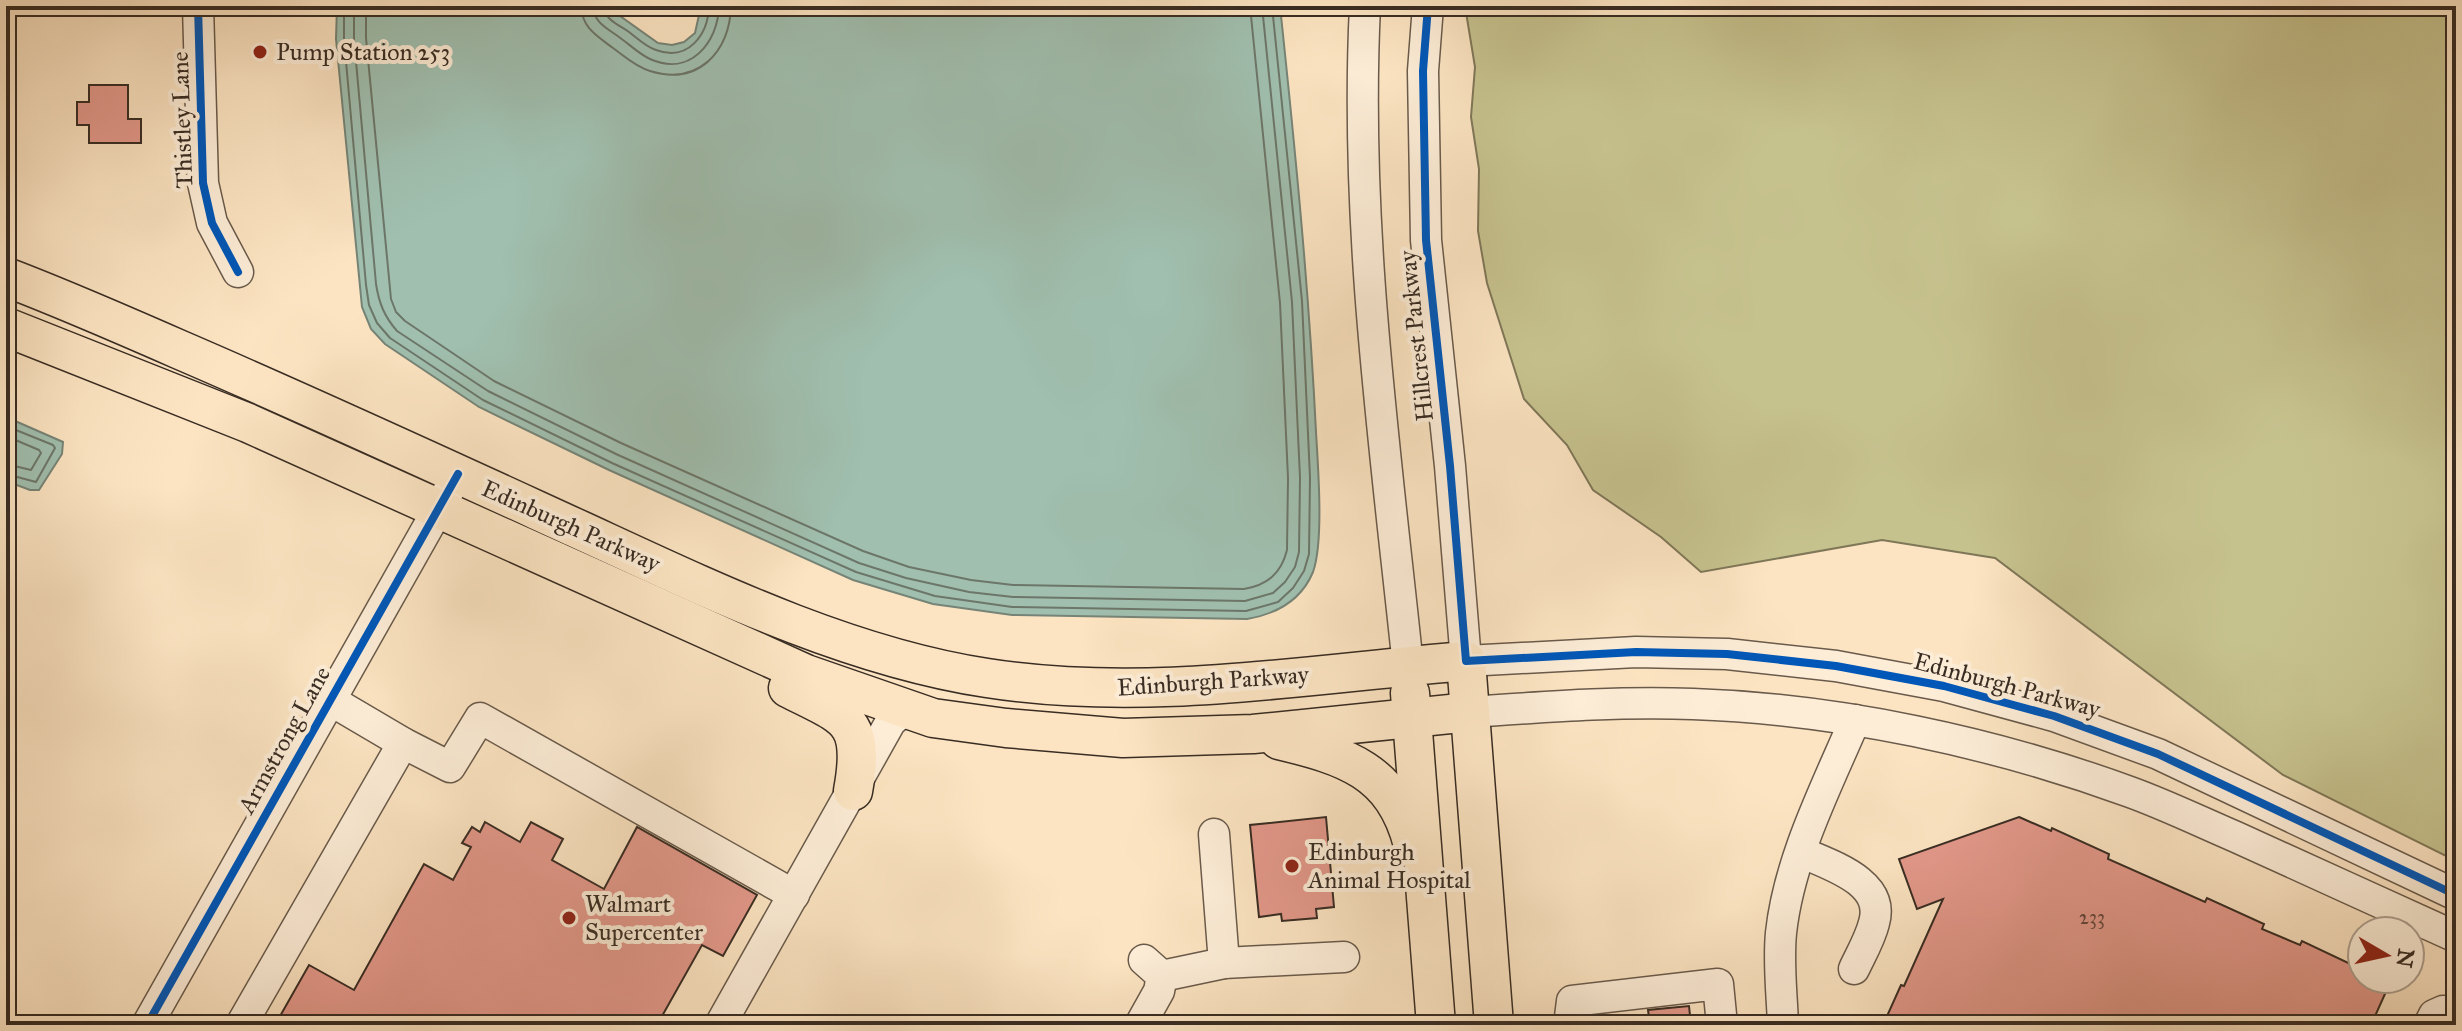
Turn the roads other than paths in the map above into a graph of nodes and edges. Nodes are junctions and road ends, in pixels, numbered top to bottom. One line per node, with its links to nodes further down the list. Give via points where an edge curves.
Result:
1 (198, 6): 4 (street, Thistley Lane, via 203,183 212,223)
2 (1365, 6): 11 (street, Hillcrest Parkway, via 1365,230)
3 (1428, 6): 10 (street, Hillcrest Parkway, via 1423,86 1426,240)
4 (238, 272)
5 (6, 277): 7 (main road, Edinburgh Parkway)
6 (6, 327): 8 (main road, Edinburgh Parkway, via 248,423)
7 (458, 474): 8 (street, Armstrong Lane); 12 (main road, Edinburgh Parkway, via 828,636)
8 (438, 509): 9 (main road, Edinburgh Parkway); 13 (street, Armstrong Lane)
9 (623, 593): 15 (main road, Edinburgh Parkway, via 806,674); 20 (main road, via 681,635 831,709 847,722 857,741)
10 (1466, 661): 11 (main road, Edinburgh Parkway); 14 (main road, Hillcrest Parkway); 24 (street, Edinburgh Parkway, via 1636,652 1712,654 1799,661 1944,686 2030,709 2158,754)
11 (1408, 666): 12 (main road, Edinburgh Parkway, via 1168,687 1083,687); 16 (main road, Hillcrest Parkway)
12 (988, 678): 15 (main road, via 922,697)
13 (330, 700): 19 (street); 31 (street, Armstrong Lane)
14 (1470, 712): 16 (main road, Edinburgh Parkway); 17 (street, Edinburgh Parkway, via 1694,704); 36 (main road, Hillcrest Parkway)
15 (920, 713): 18 (main road, Edinburgh Parkway, via 1006,728 1123,738); 20 (street, via 891,721)
16 (1412, 716): 18 (main road, Edinburgh Parkway); 25 (main road, Hillcrest Parkway)
17 (1855, 720): 22 (street); 26 (street, Edinburgh Parkway, via 1964,743 2130,792)
18 (1253, 734): 25 (main road, via 1329,752 1367,771 1401,814)
19 (403, 743): 23 (street, via 450,767 480,718); 32 (street)
20 (853, 791): 23 (street)
21 (1214, 834): 28 (street)
22 (1801, 852): 29 (street, via 1858,878 1873,898 1876,920); 39 (street, via 1781,934)
23 (794, 895): 33 (street)
24 (2456, 895)
25 (1427, 909): 35 (main road, Hillcrest Parkway)
26 (2456, 937)
27 (1344, 957): 28 (street)
28 (1224, 963): 34 (street, via 1153,968 1159,991)
29 (1854, 969)
30 (2456, 1012): 40 (street, via 2434,1015)
31 (147, 1025)
32 (241, 1025)
33 (720, 1025)
34 (1140, 1025)
35 (1436, 1025)
36 (1494, 1025)
37 (1569, 1025): 38 (street, via 1572,1001 1718,984)
38 (1722, 1025)
39 (1783, 1025)
40 (2429, 1025)

